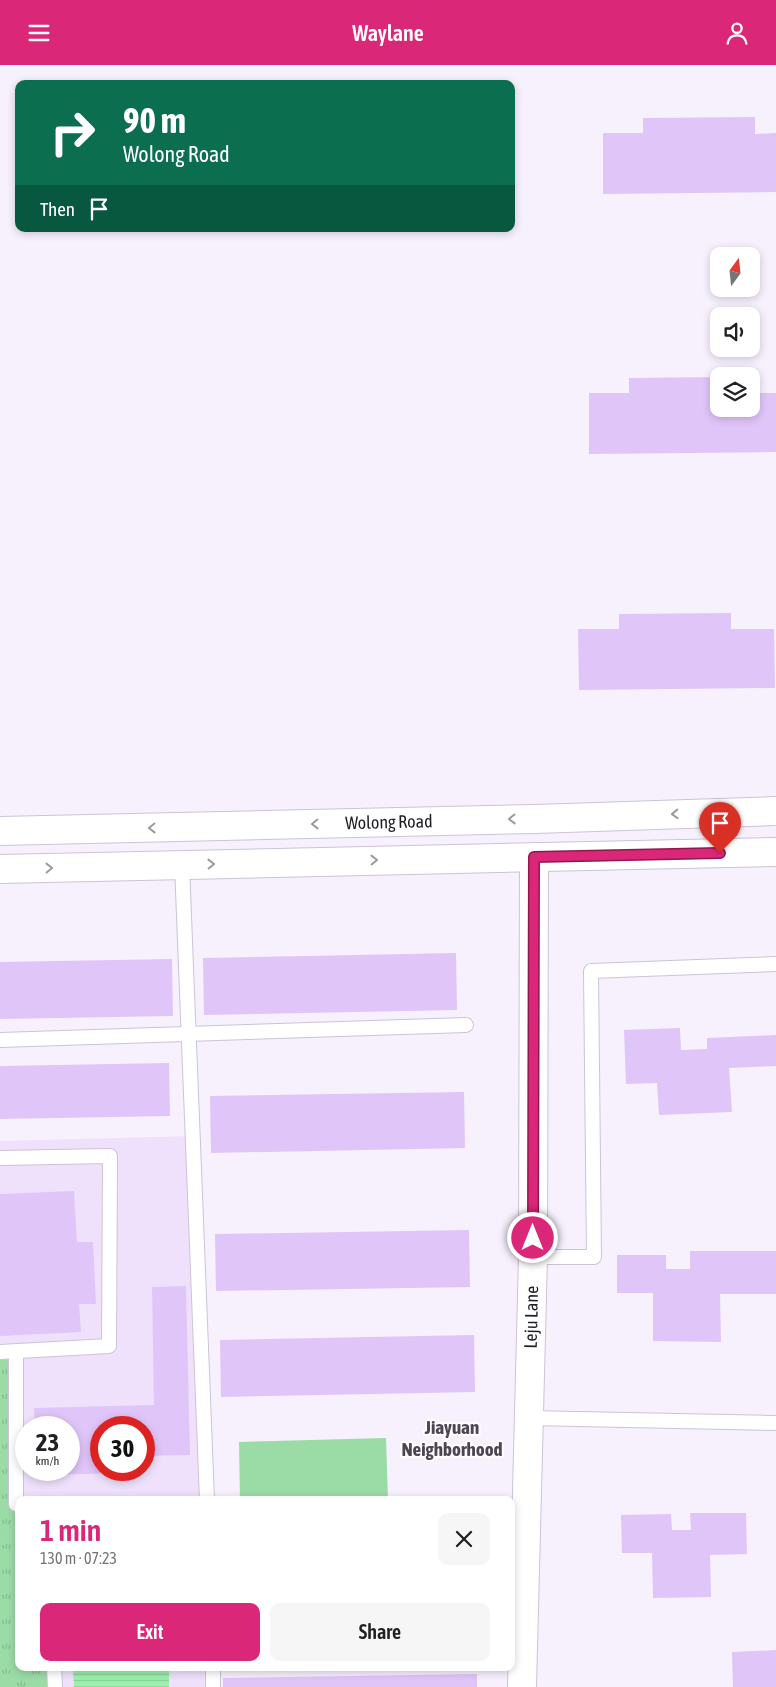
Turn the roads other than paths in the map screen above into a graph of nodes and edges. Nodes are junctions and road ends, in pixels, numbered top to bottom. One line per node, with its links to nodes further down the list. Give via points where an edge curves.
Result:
1 (776, 811): 2 (main road, Wolong Road, one-way to 2)
2 (0, 831)
3 (776, 852): 4 (main road)
4 (534, 857): 5 (main road, one-way to 4); 12 (main road, Leju Lane)
5 (182, 865): 6 (main road, one-way to 5); 9 (lane)
6 (0, 869)
7 (776, 964): 12 (lane, via 592,971 594,1257)
8 (466, 1025): 9 (lane)
9 (189, 1034): 10 (lane); 18 (lane)
10 (0, 1040)
11 (0, 1158): 14 (lane, via 110,1156 109,1346)
12 (533, 1257): 15 (main road, Leju Lane)
13 (0, 1352): 14 (lane)
14 (16, 1352): 17 (lane)
15 (528, 1418): 16 (lane); 23 (main road, Leju Lane)
16 (776, 1423)
17 (16, 1496)
18 (206, 1496)
19 (54, 1671): 21 (lane)
20 (213, 1671): 22 (lane)
21 (55, 1687)
22 (213, 1687)
23 (522, 1687)

